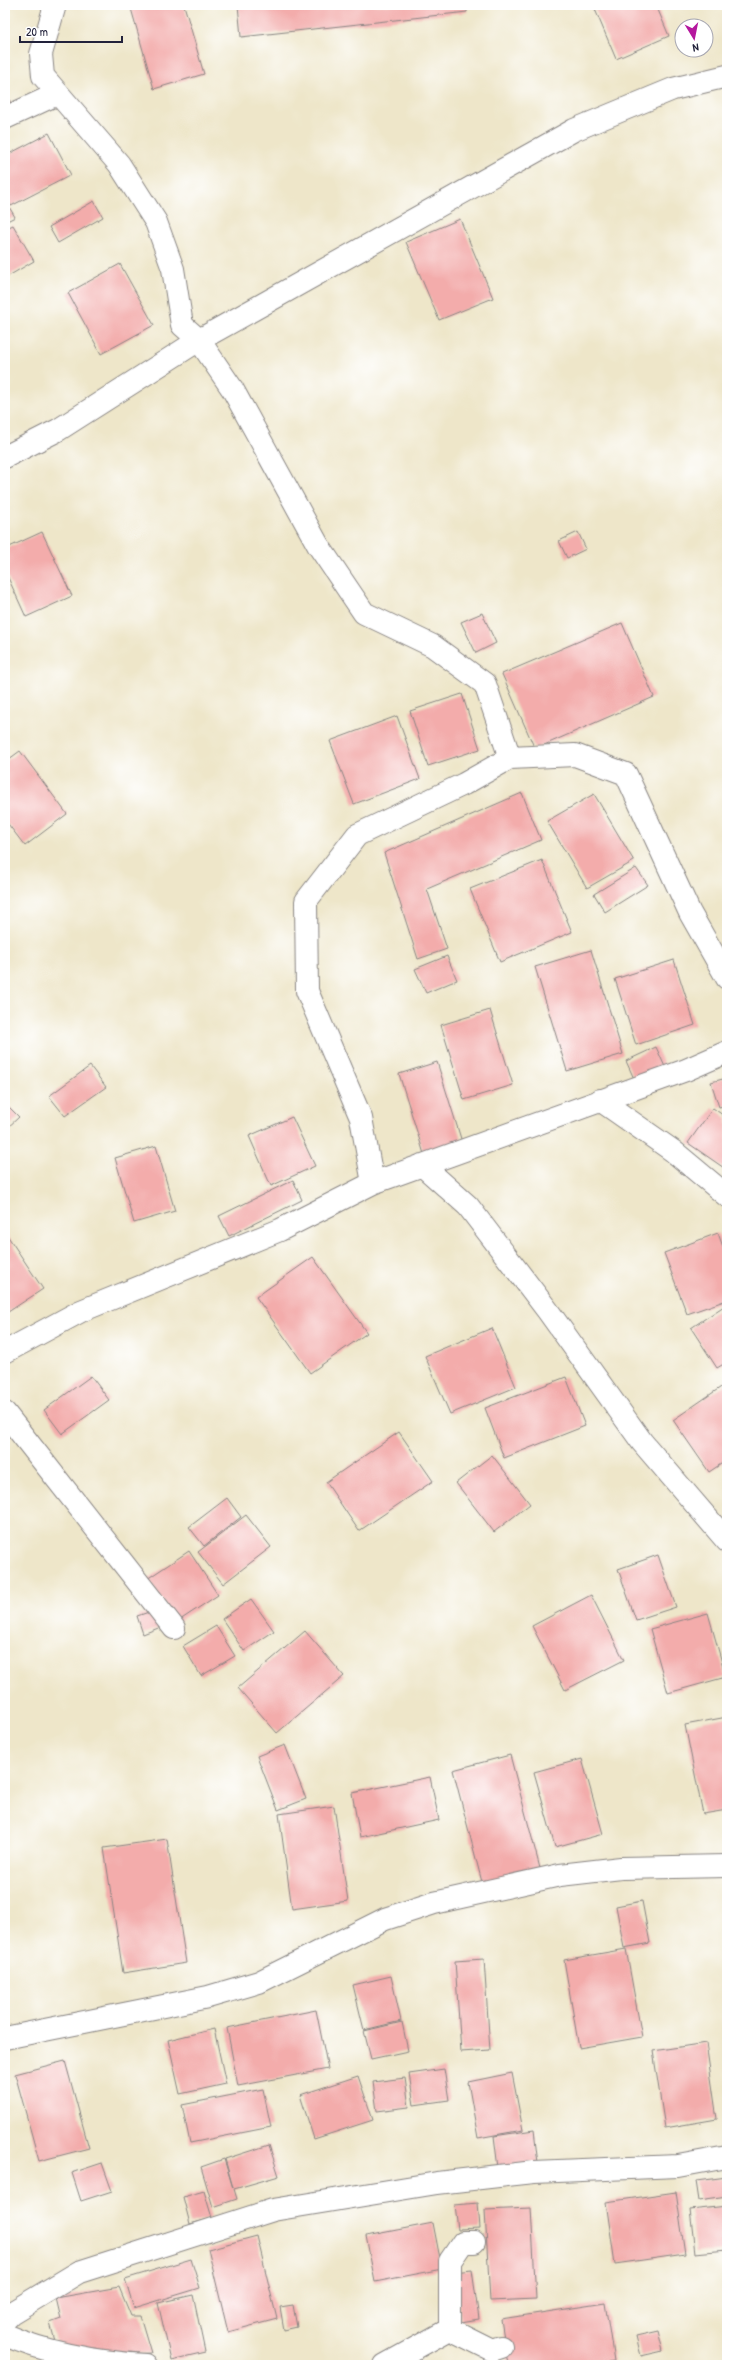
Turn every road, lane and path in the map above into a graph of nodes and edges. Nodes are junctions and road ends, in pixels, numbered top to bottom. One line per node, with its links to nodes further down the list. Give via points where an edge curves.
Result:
1 (55, 5): 3 (street, via 41,54 43,76)
2 (727, 76): 5 (street, via 673,89 574,130)
3 (57, 94): 4 (street); 5 (street, via 119,164 156,222 173,269 182,325)
4 (5, 118)
5 (199, 340): 6 (street, via 58,430); 7 (street, via 233,390 318,545 364,613 433,646 486,684)
6 (5, 457)
7 (510, 758): 8 (street, via 574,756 626,774 690,913); 12 (street, via 464,784 357,835 306,901 307,991 361,1118)
8 (727, 978)
9 (727, 1052): 10 (street, via 686,1070)
10 (600, 1100): 11 (street); 13 (street, via 673,1152)
11 (422, 1165): 12 (street); 16 (street, via 468,1206 548,1311 642,1442)
12 (372, 1183): 14 (street, via 280,1230 81,1311)
13 (727, 1196)
14 (5, 1352)
15 (5, 1413): 17 (street)
16 (727, 1541)
17 (174, 1628)
18 (727, 1866): 19 (street, via 621,1868 568,1874 434,1903 385,1919 259,1982 208,1997)
19 (5, 2038)
20 (727, 2158): 22 (street, via 678,2166 534,2172 437,2183 273,2210 79,2272)
21 (474, 2242): 23 (street, via 463,2242 450,2261)
22 (5, 2319)
23 (450, 2330): 25 (street, via 492,2350); 27 (street)
24 (5, 2335): 26 (street, via 32,2346 110,2363)
25 (501, 2347)
26 (146, 2365)
27 (385, 2365)

